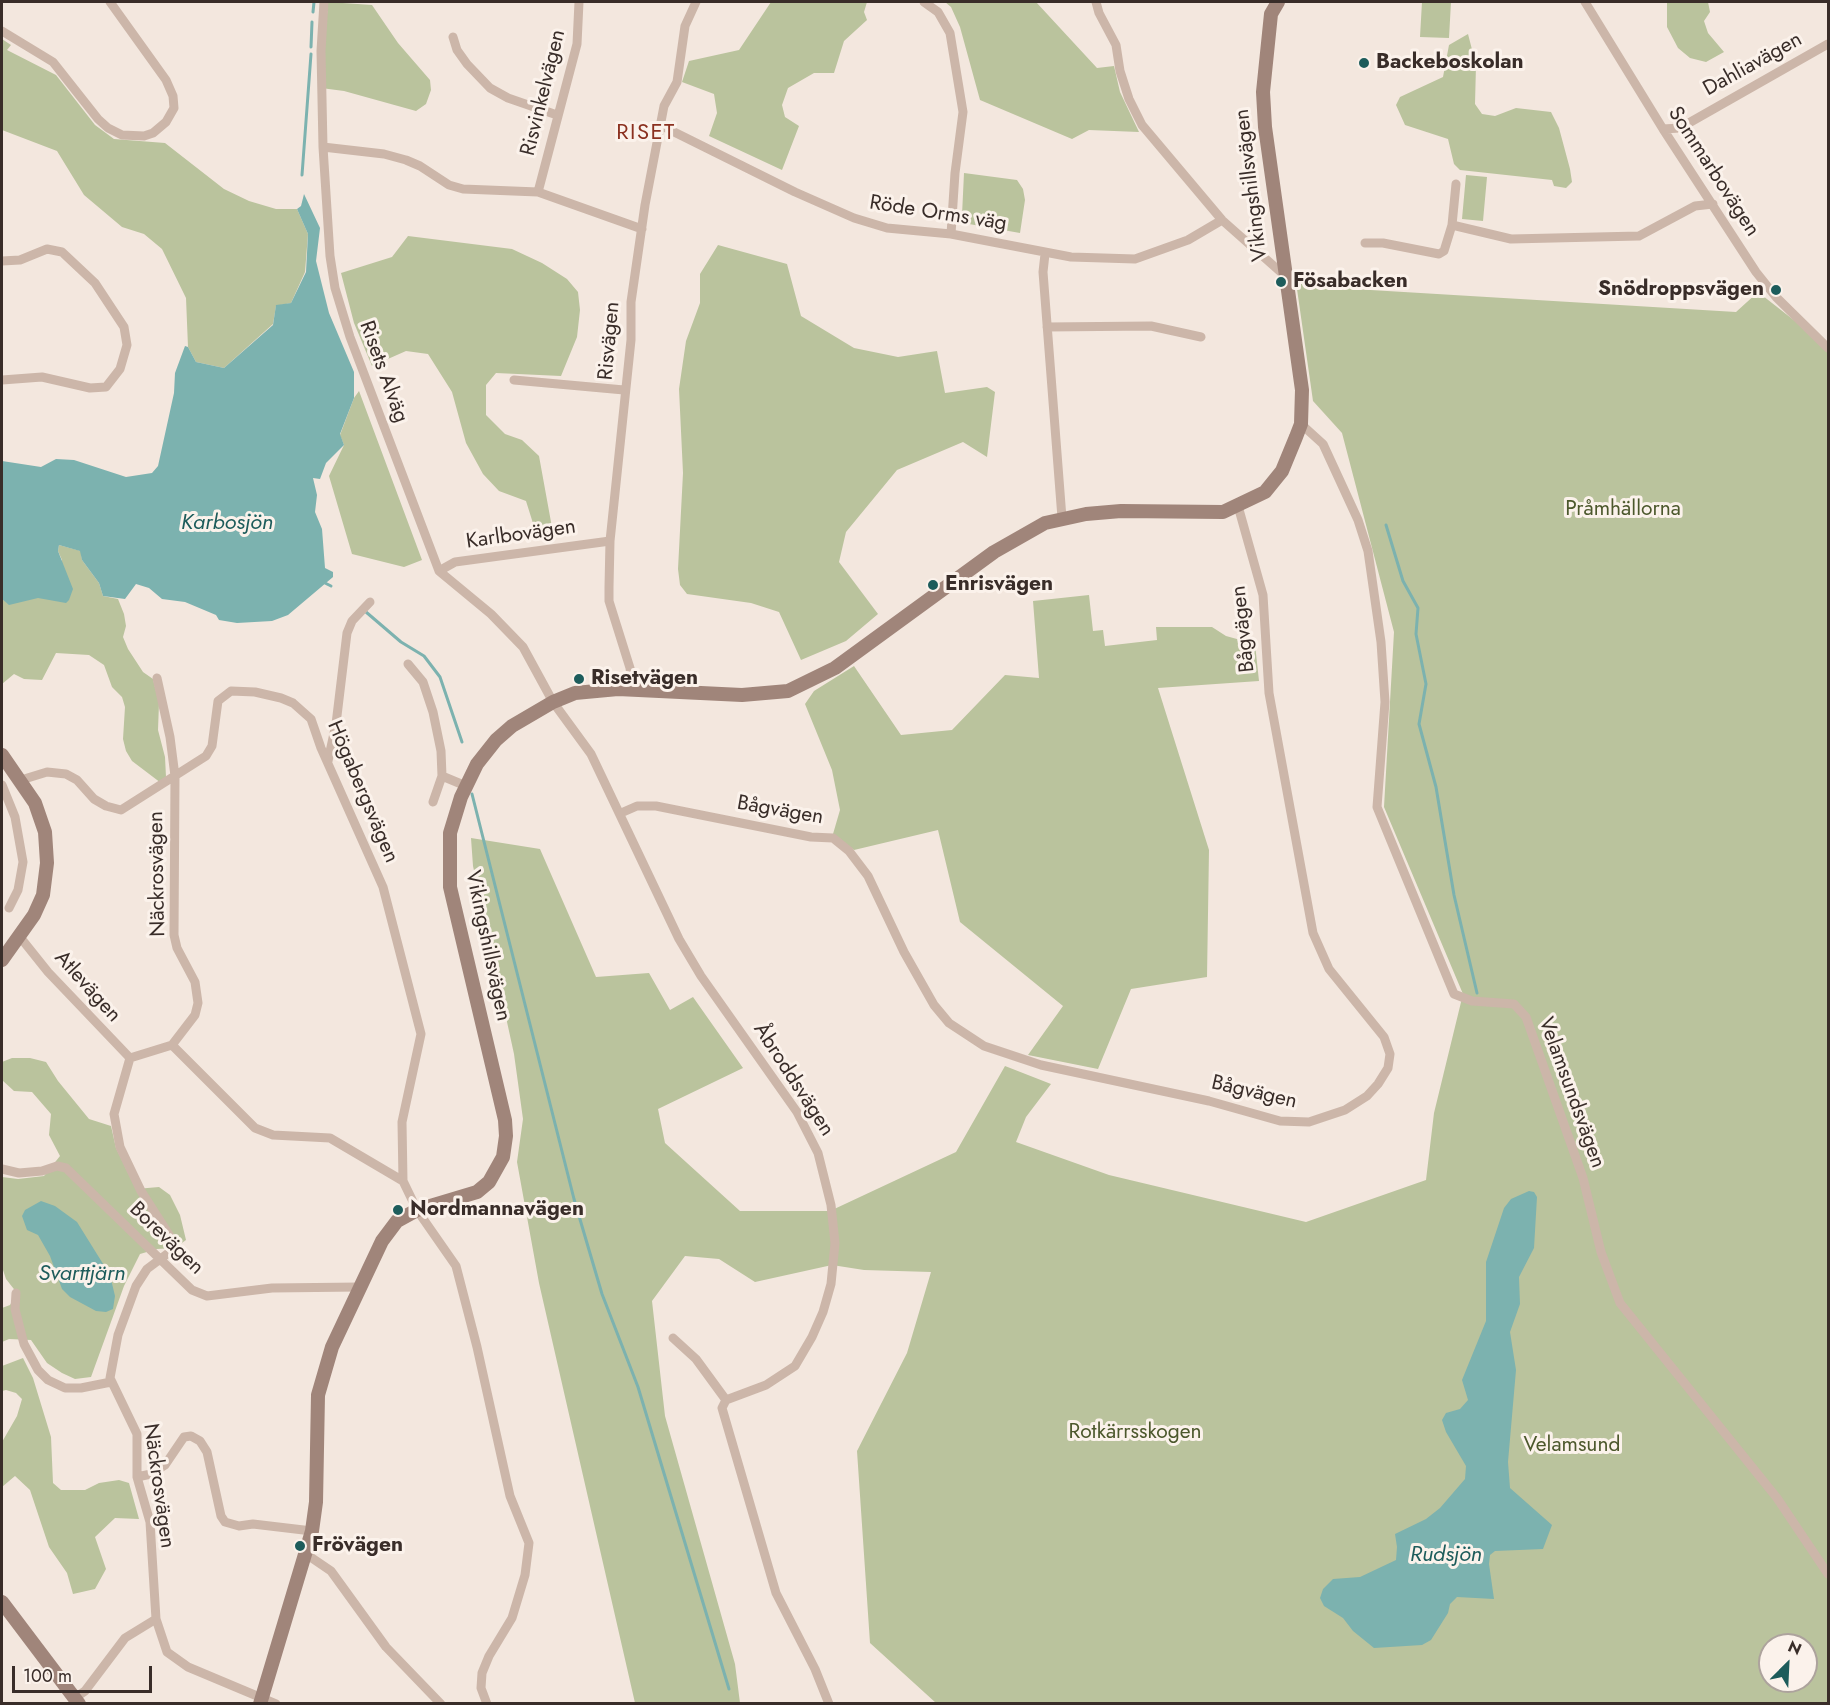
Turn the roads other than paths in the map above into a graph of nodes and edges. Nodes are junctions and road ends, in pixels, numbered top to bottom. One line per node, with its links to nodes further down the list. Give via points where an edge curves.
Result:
1 (110, 2): 9 (street, via 166,80 173,96 174,108 166,122 153,132 131,136 108,128 53,62)
2 (324, 2): 15 (street, Risets Alväg)
3 (579, 2): 12 (street, Risvinkelvägen, via 577,44)
4 (696, 2): 13 (street, Risvägen, via 685,26 677,82 664,106)
5 (924, 2): 22 (street, via 938,12 950,33 963,112)
6 (1096, 2): 19 (street, via 1116,45 1129,99 1142,124)
7 (1278, 2): 26 (street, Vikingshillsvägen, via 1271,14 1263,92)
8 (1585, 2): 14 (street, Sommarbovägen)
9 (2, 31)
10 (453, 37): 12 (street, via 467,64 489,88)
11 (1828, 44): 14 (street, Dahliavägen, via 1680,128)
12 (557, 115): 17 (street, Risvinkelvägen)
13 (660, 125): 21 (street, Risvägen); 22 (street, Röde Orms väg, via 795,192 872,225)
14 (1663, 129): 18 (street, Sommarbovägen)
15 (323, 147): 17 (street, via 384,154 420,166 449,185 463,189); 37 (street, Risets Alväg, via 335,288)
16 (1456, 184): 20 (street)
17 (538, 192): 21 (street)
18 (1713, 204): 20 (street, via 1695,206 1639,236 1511,239); 29 (street, Sommarbovägen, via 1756,272)
19 (1222, 220): 24 (street, Röde Orms väg, via 1188,240 1136,259); 26 (street)
20 (1452, 225): 23 (street, via 1444,251 1439,254)
21 (642, 229): 32 (street, Risvägen)
22 (951, 234): 24 (street, Röde Orms väg)
23 (1365, 243)
24 (1045, 254): 27 (street)
25 (2, 261): 30 (street, via 20,260 47,249 62,252 96,283 124,327 127,345 111,384 99,389 42,377)
26 (1284, 275): 33 (street, Vikingshillsvägen, via 1302,390)
27 (1047, 327): 28 (street, via 1151,326); 35 (street)
28 (1201, 337)
29 (1828, 348)
30 (2, 380)
31 (514, 380): 32 (street)
32 (624, 390): 36 (street, Risvägen)
33 (1301, 423): 34 (street, Vikingshillsvägen, via 1275,481 1265,492); 69 (street, Velamsundsvägen, via 1323,444 1368,551 1385,702 1377,807 1454,994 1472,1001 1514,1004 1526,1017 1583,1178 1601,1252 1620,1303 1777,1498)
34 (1238, 506): 35 (street, Vikingshillsvägen, via 1208,514 1121,511); 51 (street, Bågvägen, via 1263,595 1269,693 1314,933 1329,969 1384,1037 1390,1054 1388,1068 1378,1084 1345,1110 1309,1122 1280,1120 1041,1065 984,1046 949,1023 934,1005 868,876 833,838 656,806 637,806)
35 (1062, 518): 41 (street, Vikingshillsvägen, via 1033,528 993,552 835,668 788,691 742,695)
36 (610, 541): 37 (street, Karlbovägen, via 455,562); 41 (street, Risvägen, via 609,601)
37 (439, 571): 42 (street, Risets Alväg, via 509,630 534,665)
38 (370, 602): 44 (street, via 352,621 347,633)
39 (408, 664): 46 (street, via 423,682 433,712)
40 (157, 678): 45 (street, Näckrosvägen)
41 (633, 689): 42 (street, Vikingshillsvägen, via 589,691)
42 (553, 702): 49 (street, Vikingshillsvägen, via 519,721 496,740); 51 (street, Åbroddsvägen, via 591,754)
43 (2, 755): 47 (street)
44 (328, 762): 45 (street, Högabergsvägen, via 304,711 281,698 240,690 218,700 212,746 206,756); 58 (street, Högabergsvägen, via 383,887 421,1034 402,1122)
45 (175, 776): 47 (street, Högabergsvägen, via 122,810 94,799 66,774 47,772); 55 (street, Näckrosvägen, via 173,922 177,948 195,982 198,1003 195,1015)
46 (442, 776): 49 (street); 50 (street)
47 (21, 780): 53 (street, via 43,825 47,863 39,904)
48 (2, 784): 52 (street, via 15,817 23,862 18,890)
49 (465, 786): 59 (street, Vikingshillsvägen, via 450,833 450,887 506,1136 500,1164 477,1192)
50 (433, 802)
51 (621, 813): 65 (street, Åbroddsvägen, via 679,939 813,1138 831,1205 835,1243 831,1284 812,1337 795,1366 782,1377)
52 (9, 908)
53 (20, 937): 54 (street); 56 (street, Atlevägen)
54 (2, 960)
55 (172, 1045): 56 (street); 58 (street, via 255,1128 273,1135 330,1138)
56 (130, 1058): 60 (street, via 114,1114 120,1147 141,1191 171,1238 171,1251)
57 (2, 1169): 60 (street, Borevägen, via 19,1173 66,1168)
58 (403, 1181): 59 (street, Högabergsvägen)
59 (417, 1210): 61 (street, Vikingshillsvägen, via 397,1221 389,1231); 76 (street, via 456,1266 510,1496 529,1543 525,1575 512,1618 482,1673 481,1688)
60 (159, 1260): 61 (street, Borevägen, via 192,1290 207,1296 272,1288); 64 (street, via 147,1269 127,1307 111,1361)
61 (359, 1287): 67 (street, Vikingshillsvägen, via 332,1347 320,1388)
62 (16, 1293): 64 (street, via 15,1309 24,1344 48,1380 65,1388)
63 (673, 1338): 65 (street, via 696,1359)
64 (111, 1382): 66 (street, Näckrosvägen, via 136,1434)
65 (726, 1400): 77 (street, via 722,1408 776,1593)
66 (137, 1477): 67 (street, via 165,1465 184,1437 191,1436 207,1452 225,1522); 71 (street, Näckrosvägen, via 150,1522)
67 (312, 1531): 68 (street, Vikingshillsvägen)
68 (306, 1554): 72 (street, Vikingshillsvägen); 75 (street, via 331,1571 386,1647)
69 (1828, 1574)
70 (2, 1602): 73 (street)
71 (156, 1619): 72 (street, Näckrosvägen, via 167,1652 178,1662); 73 (street, via 125,1638)
72 (261, 1700): 74 (street, Näckrosvägen)
73 (77, 1701)
74 (276, 1704)
75 (441, 1704)
76 (487, 1704)
77 (829, 1704)

